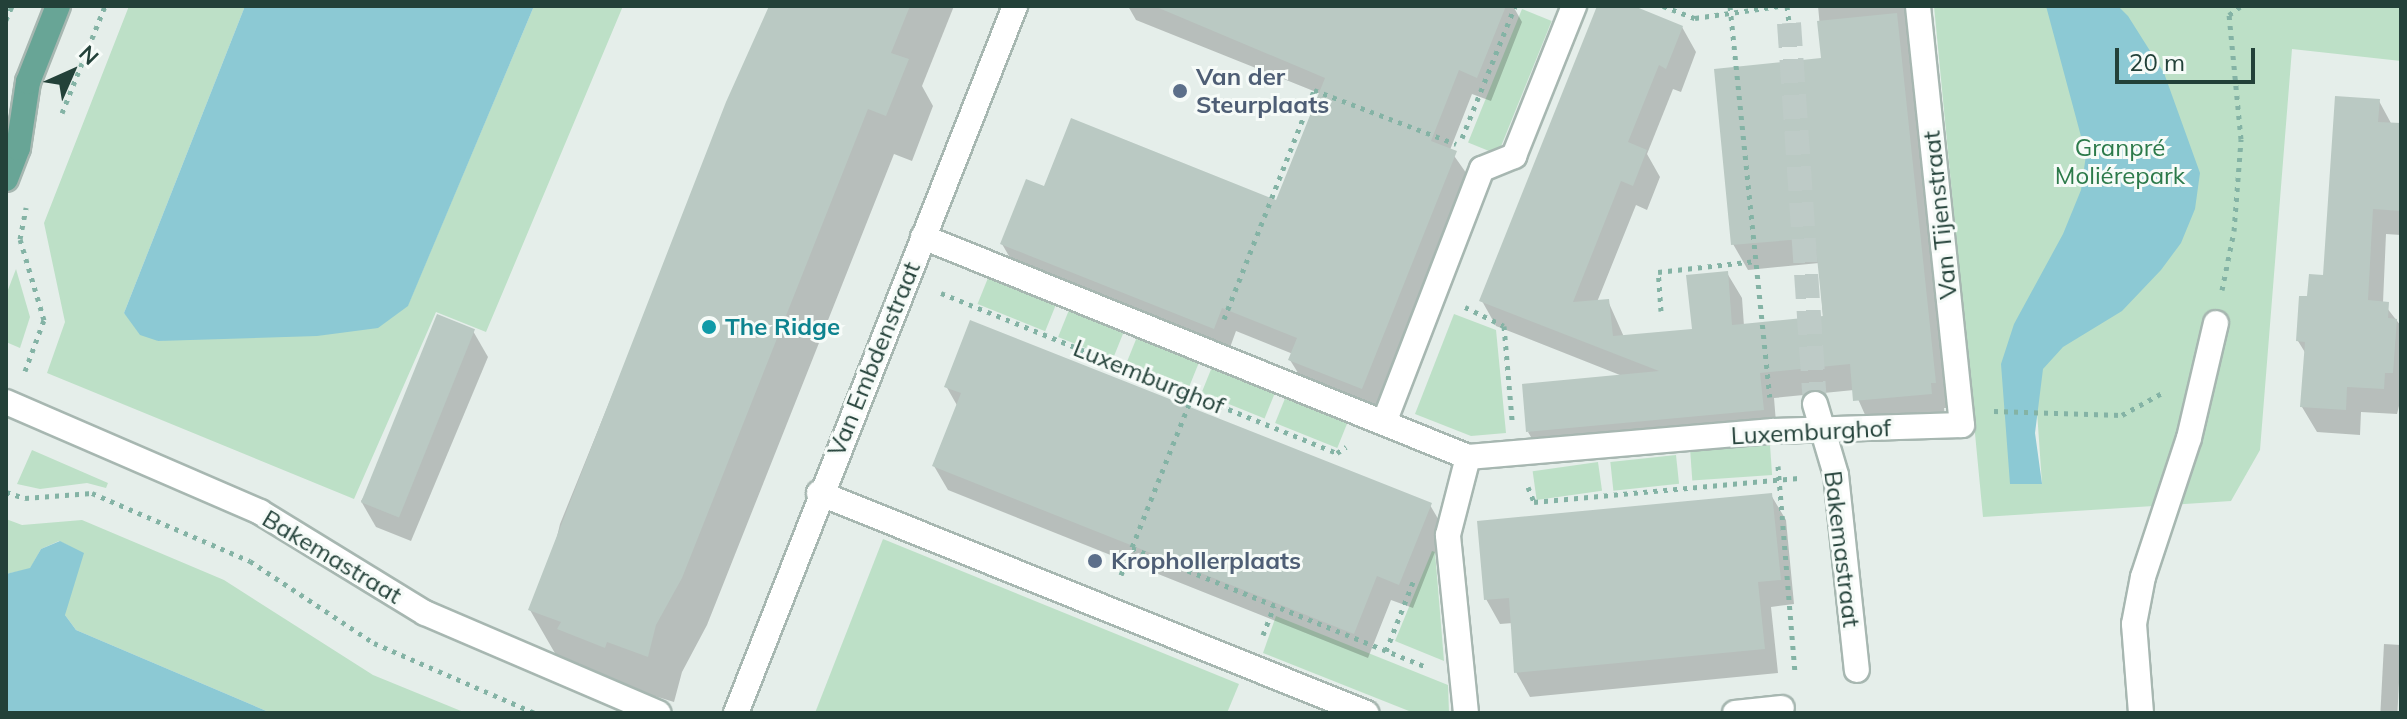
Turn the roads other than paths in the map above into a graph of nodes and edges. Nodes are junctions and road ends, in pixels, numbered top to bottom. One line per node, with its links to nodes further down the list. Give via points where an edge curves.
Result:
1 (58, 6): 5 (main road)
2 (1015, 6): 8 (street, Van Embdenstraat)
3 (1574, 6): 12 (street, via 1514,156 1482,169)
4 (1918, 6): 13 (street, Van Tijenstraat)
5 (28, 82): 6 (main road); 7 (main road, via 18,148)
6 (6, 109)
7 (6, 179)
8 (923, 237): 12 (street, Luxemburghof); 16 (street, Van Embdenstraat)
9 (2216, 323): 24 (street, via 2189,438 2143,577 2134,624)
10 (9, 403): 19 (street, Bakemastraat, via 260,512 425,613)
11 (1815, 404): 14 (street, Bakemastraat)
12 (1385, 420): 15 (street, Luxemburghof)
13 (1962, 425): 14 (street, Luxemburghof)
14 (1821, 430): 15 (street, Luxemburghof); 17 (street, Bakemastraat, via 1836,475)
15 (1468, 457): 22 (street, via 1448,535)
16 (819, 493): 20 (street, Van Embdenstraat); 21 (street)
17 (1857, 670)
18 (1782, 708): 23 (street)
19 (658, 713)
20 (736, 713)
21 (1366, 713)
22 (1466, 713)
23 (1735, 713)
24 (2141, 713)

